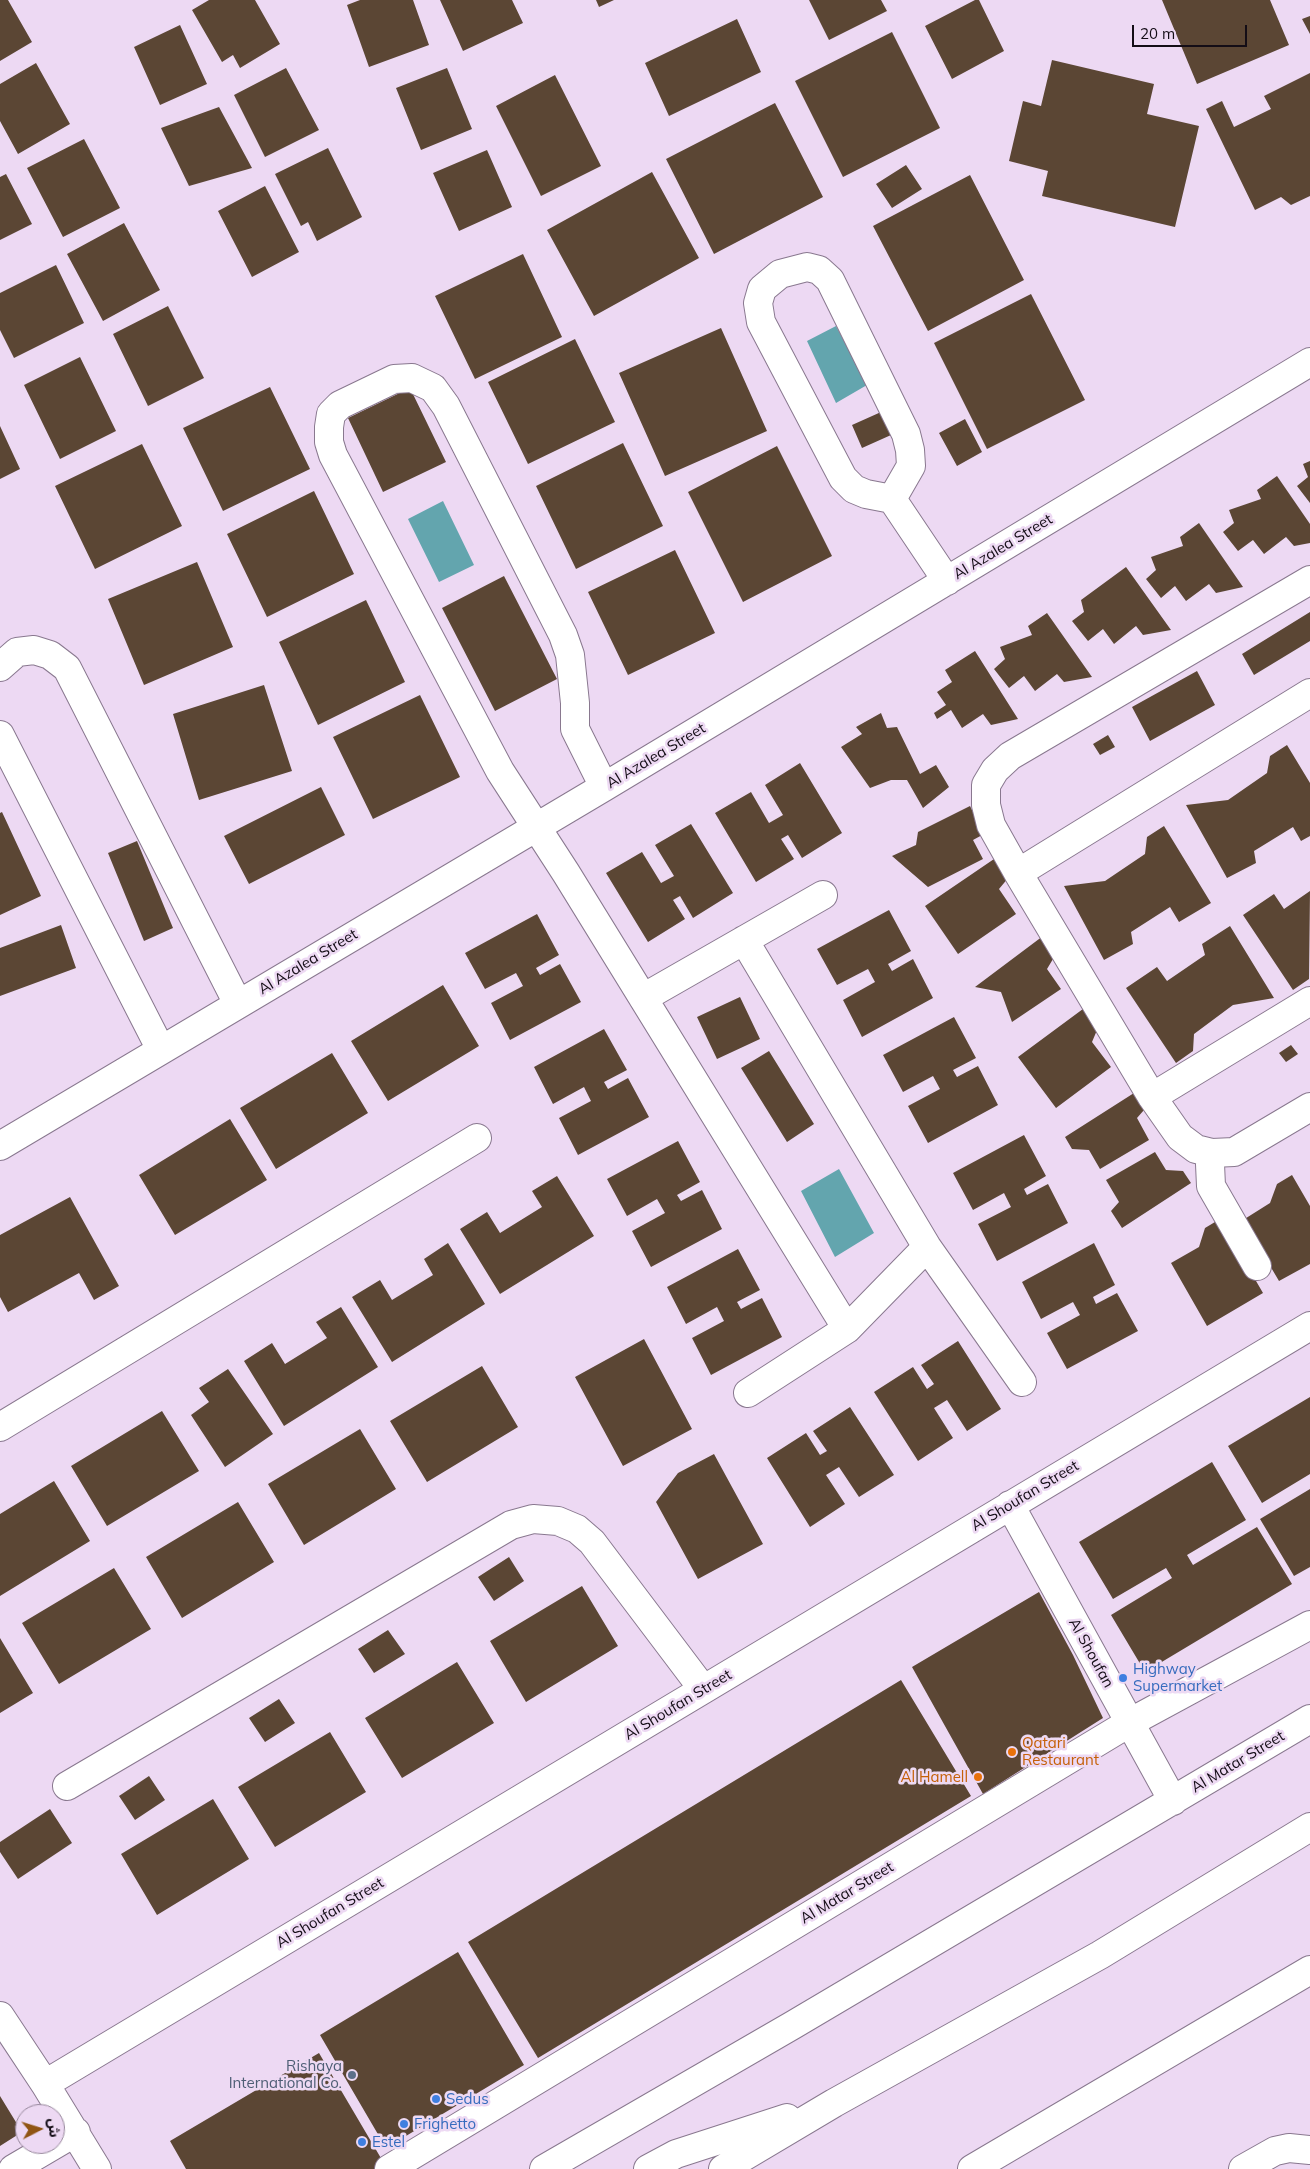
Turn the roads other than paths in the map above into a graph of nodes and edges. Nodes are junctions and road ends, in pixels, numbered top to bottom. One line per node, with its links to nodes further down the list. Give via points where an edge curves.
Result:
1 (1310, 362): 4 (main road, Al Azalea Street)
2 (892, 499): 2 (main road, via 911,466 906,434 830,280 819,270 807,267 780,274 762,289 758,303 761,322 843,478 854,489); 4 (main road)
3 (1310, 580): 10 (main road, via 1010,756 995,770 986,785 986,805 991,825)
4 (947, 581): 8 (main road, Al Azalea Street)
5 (0, 667): 15 (main road, via 17,652 34,650 50,655 67,668)
6 (1310, 693): 10 (main road)
7 (0, 735): 16 (main road)
8 (604, 787): 9 (main road, Al Azalea Street); 9 (main road, via 575,729 571,665 563,635 446,406 433,388 412,378 394,379 340,406 331,414 329,427 333,455 500,771)
9 (537, 826): 13 (main road); 15 (main road, Al Azalea Street)
10 (1018, 874): 17 (main road)
11 (823, 895): 12 (main road)
12 (744, 940): 13 (main road); 22 (main road)
13 (643, 998): 25 (main road)
14 (1310, 1001): 17 (main road)
15 (238, 1004): 16 (main road, Al Azalea Street)
16 (161, 1050): 20 (main road, Al Azalea Street)
17 (1152, 1097): 21 (main road, via 1180,1137 1196,1149)
18 (1310, 1107): 21 (main road, via 1234,1152)
19 (477, 1138): 28 (main road)
20 (0, 1146)
21 (1212, 1153): 23 (main road, via 1211,1186)
22 (926, 1247): 25 (main road); 26 (main road)
23 (1257, 1266)
24 (1310, 1326): 29 (main road, Al Shoufan Street)
25 (847, 1329): 27 (main road)
26 (1022, 1382)
27 (748, 1393)
28 (0, 1427)
29 (1010, 1505): 31 (main road, Al Shoufan Street); 33 (main road, Al Shoufan)
30 (1310, 1625): 33 (main road, Al Matar Street)
31 (703, 1690): 34 (main road, via 592,1542 577,1529 558,1521 534,1519 511,1525); 39 (main road, Al Shoufan Street)
32 (1310, 1719): 35 (main road, Al Matar Street)
33 (1129, 1722): 35 (main road, Al Shoufan); 45 (main road, Al Matar Street)
34 (67, 1786)
35 (1173, 1801): 46 (main road, Al Matar Street)
36 (1310, 1827): 40 (main road, via 1100,1955)
37 (1310, 1970): 49 (main road)
38 (0, 2016): 39 (main road)
39 (45, 2084): 41 (main road)
40 (834, 2102): 47 (main road, via 676,2154); 48 (main road)
41 (76, 2132): 43 (main road); 44 (main road)
42 (1310, 2150): 50 (main road, via 1289,2148 1275,2151)
43 (13, 2169)
44 (97, 2169)
45 (388, 2169)
46 (544, 2169)
47 (648, 2169)
48 (723, 2169)
49 (972, 2169)
50 (1244, 2169)

